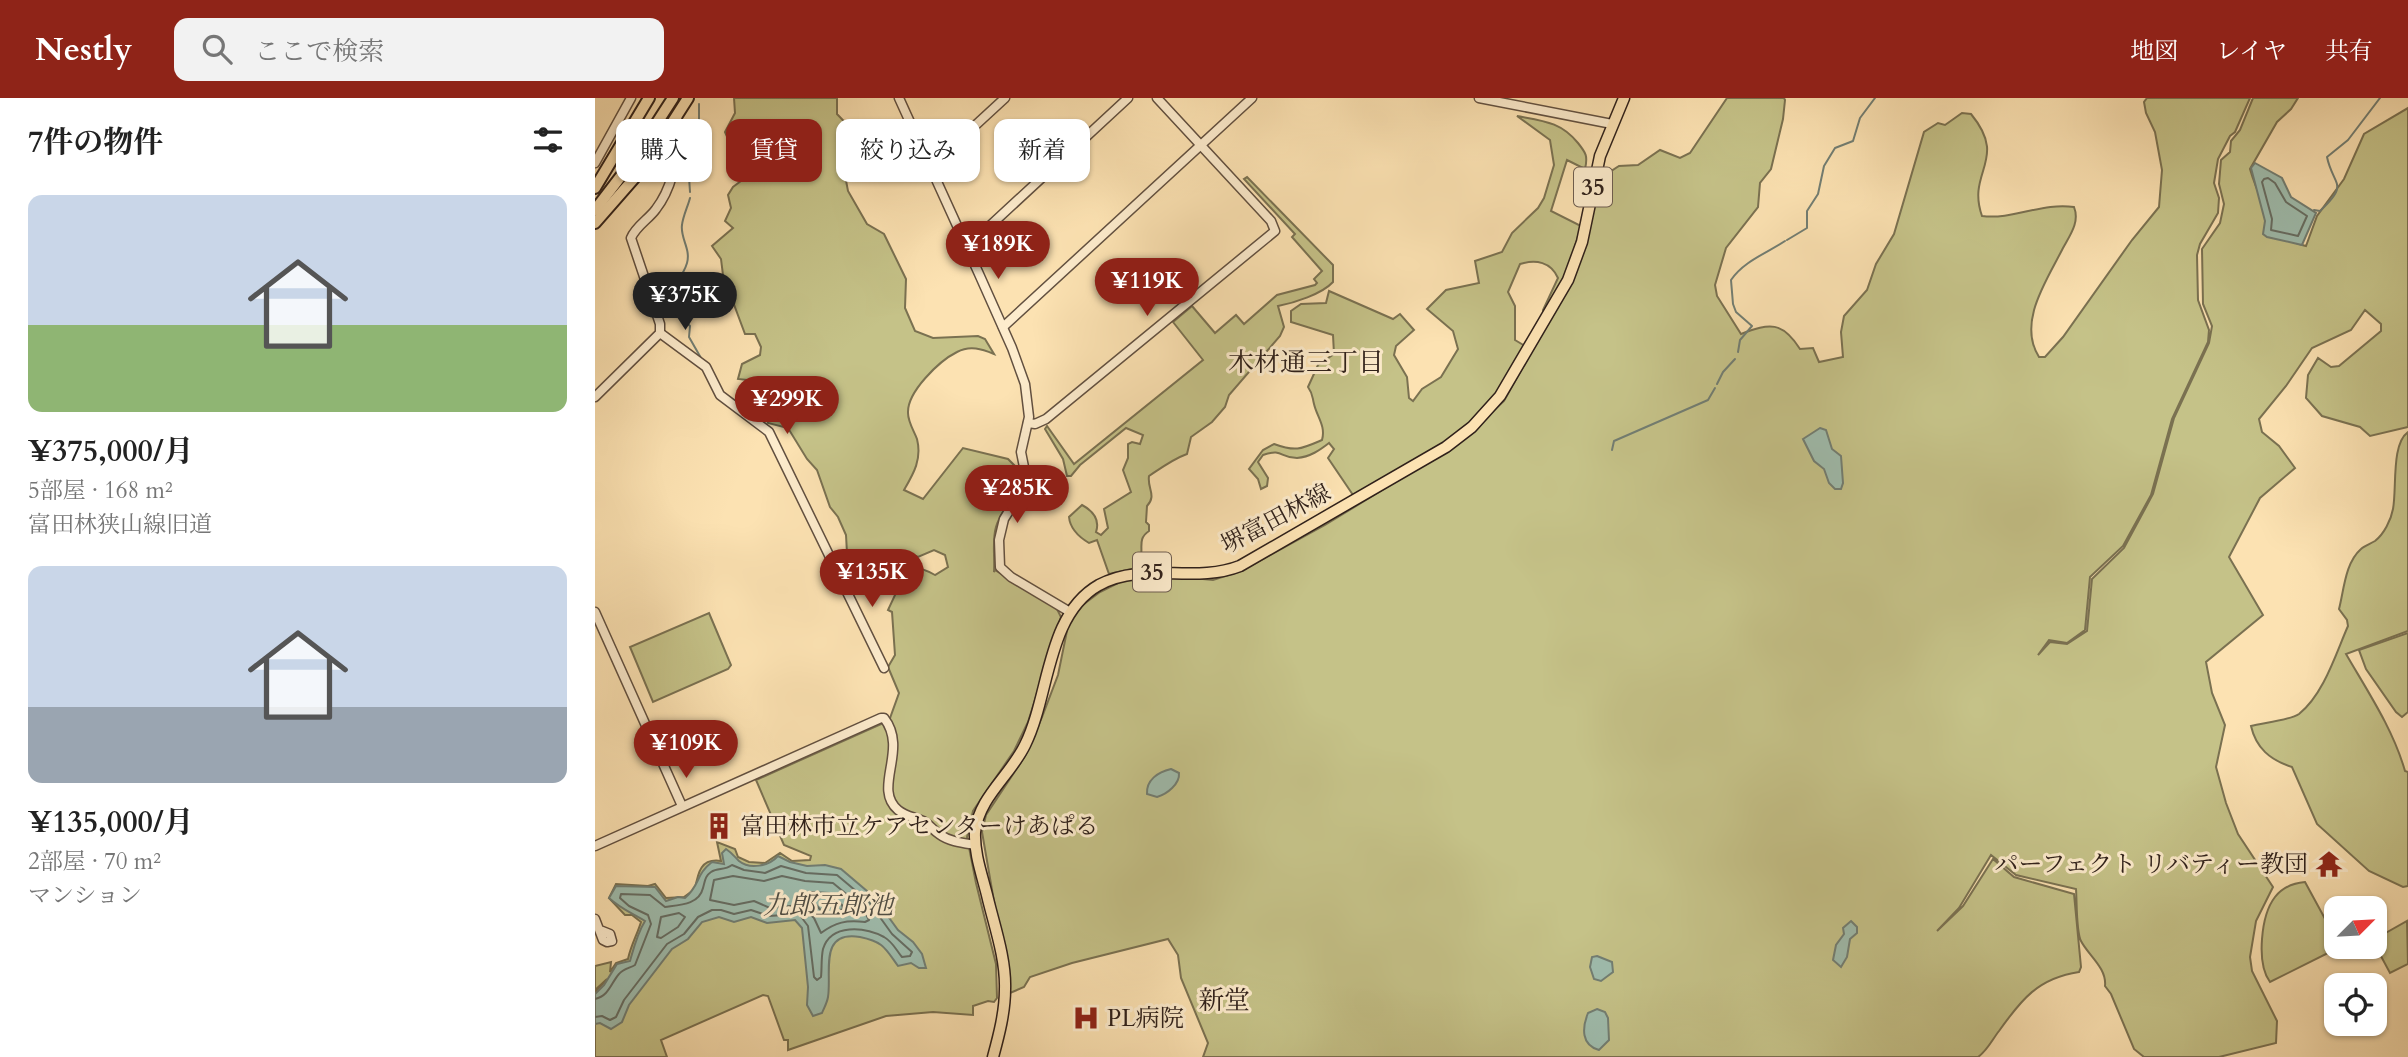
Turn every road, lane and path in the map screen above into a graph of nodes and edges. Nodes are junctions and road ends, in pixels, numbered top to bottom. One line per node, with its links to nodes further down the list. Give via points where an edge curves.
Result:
1 (631, 98): 18 (street)
2 (649, 98): 20 (highway)
3 (673, 98): 12 (highway)
4 (688, 98): 13 (highway)
5 (899, 98): 14 (street)
6 (1005, 98): 15 (street)
7 (1128, 98): 24 (street)
8 (1157, 98): 17 (street)
9 (1252, 98): 17 (street)
10 (1479, 98): 16 (street)
11 (1624, 98): 16 (main road, 堺富田林線 / 35)
12 (663, 105): 21 (highway); 22 (highway, via 631,163)
13 (677, 115): 23 (highway, via 633,182); 26 (street, via 677,151 667,191 631,238)
14 (908, 119)
15 (980, 121)
16 (1612, 124): 30 (main road, 堺富田林線 / 35, via 1600,156 1580,252 1568,280 1512,378 1472,427 1446,447 1240,566 1211,574 1127,575 1094,589)
17 (1201, 145): 25 (street); 28 (street, via 1275,231 1045,419)
18 (595, 163)
19 (936, 182): 24 (street)
20 (595, 188)
21 (595, 199)
22 (595, 210)
23 (595, 223)
24 (967, 247): 25 (street)
25 (1003, 327): 28 (street, via 1027,392)
26 (660, 333): 27 (street); 31 (street, via 706,367 723,398 769,432)
27 (595, 397)
28 (1028, 423): 30 (street, via 1021,452 1027,482 1004,519 1000,565 1006,574)
29 (595, 612): 32 (street)
30 (1070, 612): 33 (main road, 堺富田林線 / 35, via 1031,732 980,813)
31 (884, 668)
32 (682, 806): 33 (street, via 884,718 894,739 888,786 893,805 947,839); 34 (street)
33 (975, 845): 37 (main road, 堺富田林線 / 35, via 1006,987)
34 (595, 846)
35 (595, 919): 36 (street)
36 (600, 930)
37 (993, 1057)

